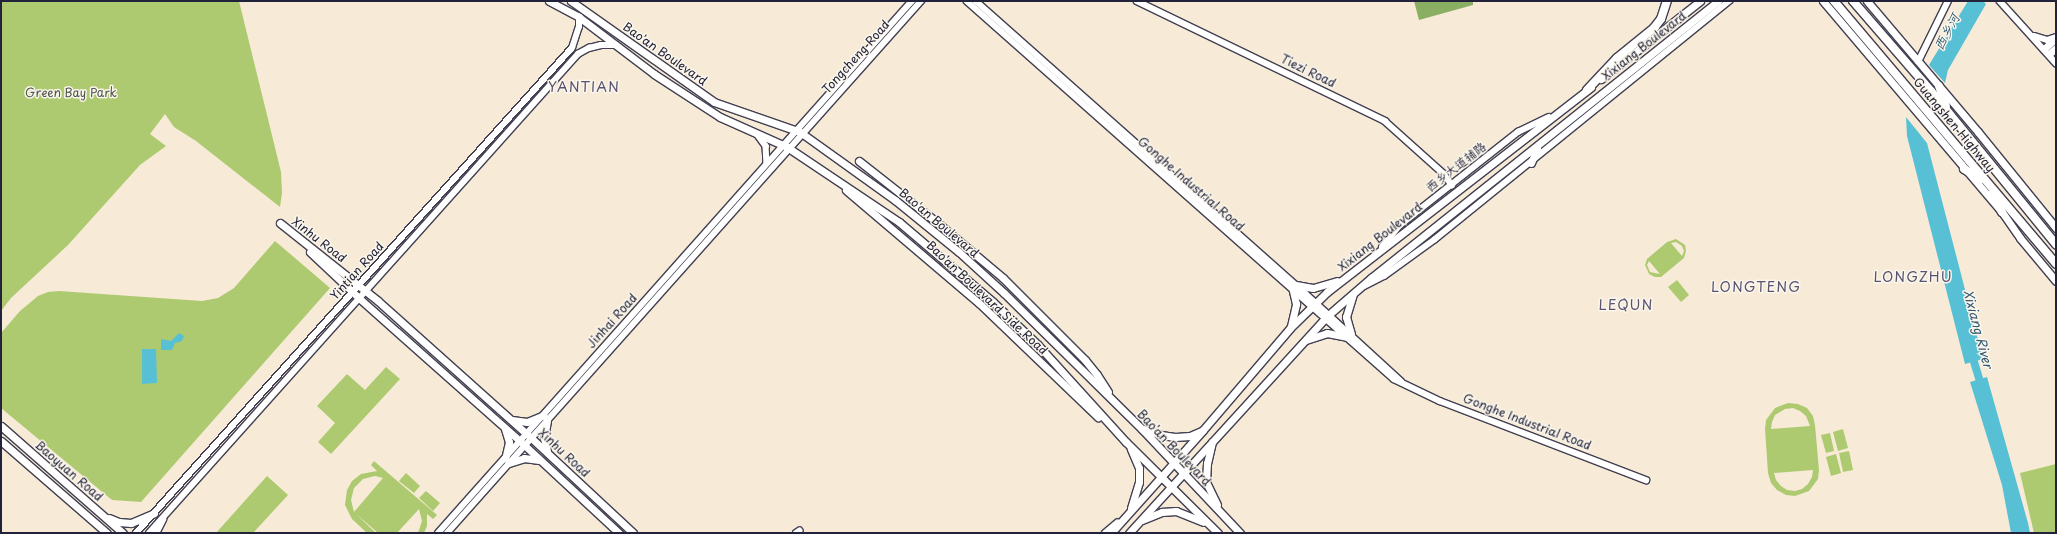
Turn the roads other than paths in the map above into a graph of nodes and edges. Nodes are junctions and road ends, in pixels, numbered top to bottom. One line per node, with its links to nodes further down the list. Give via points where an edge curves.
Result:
1 (549, 1): 18 (main road, Bao'an Boulevard)
2 (571, 1): 34 (main road, Bao'an Boulevard, via 714,102)
3 (912, 1): 32 (street, Tongcheng Road)
4 (921, 1): 32 (street, Tongcheng Road)
5 (967, 1): 52 (street, Gonghe Industrial Road)
6 (976, 1): 52 (street, Gonghe Industrial Road)
7 (1138, 1): 43 (street, Tiezi Road, via 1384,121 1444,174)
8 (1700, 1): 29 (main road, Xixiang Boulevard)
9 (1718, 1): 36 (main road, Xixiang Boulevard)
10 (1729, 1): 38 (street)
11 (1834, 1): 42 (highway, Guangshen Highway)
12 (1853, 1): 30 (highway, Guangshen Highway)
13 (1867, 1): 26 (main road)
14 (1948, 1): 26 (street)
15 (2000, 1): 19 (street)
16 (1823, 2): 40 (main road)
17 (1667, 4): 29 (highway, via 1654,28 1617,58)
18 (579, 17): 21 (main road, Bao'an Boulevard); 22 (street, Yintian Road, via 579,27)
19 (2029, 32): 20 (street, via 2041,39); 24 (street)
20 (2056, 37): 24 (main road)
21 (616, 46): 25 (street, Yintian Road, via 601,45); 33 (main road, Bao'an Boulevard, via 720,117)
22 (572, 48): 25 (street, via 579,48); 51 (street, Yintian Road)
23 (2056, 48): 24 (main road)
24 (2046, 51): 27 (street)
25 (578, 54): 55 (street, Yintian Road)
26 (1918, 62): 28 (main road)
27 (2056, 62)
28 (1939, 86): 30 (highway); 45 (main road)
29 (1587, 90): 31 (main road, Xixiang Boulevard)
30 (1947, 111): 46 (highway, Guangshen Highway)
31 (1560, 112): 43 (street, 西乡大道辅路, via 1518,132); 47 (main road, Xixiang Boulevard)
32 (806, 125): 34 (street, Jinhai Road)
33 (755, 132): 35 (main road, Bao'an Boulevard); 39 (street, via 766,146)
34 (799, 132): 35 (street, Jinhai Road); 62 (main road, Bao'an Boulevard, via 895,200 959,252 1004,292)
35 (786, 147): 39 (street, Jinhai Road); 41 (main road, Bao'an Boulevard); 63 (street, Jinhai Road)
36 (1537, 147): 38 (main road); 53 (main road, Xixiang Boulevard)
37 (859, 162): 62 (main road, Bao'an Boulevard Side Road, via 940,224 1003,278 1085,360)
38 (1531, 163): 53 (street, via 1390,272)
39 (766, 164): 63 (street, Jinhai Road)
40 (1964, 169): 42 (highway); 44 (main road)
41 (830, 174): 72 (main road, Bao'an Boulevard Side Road, via 979,303); 72 (main road, Bao'an Boulevard, via 899,222 993,302 1038,345)
42 (1988, 183): 44 (highway); 48 (highway, Guangshen Highway)
43 (1452, 185): 47 (street, 西乡大道辅路, via 1399,226)
44 (2002, 212): 50 (main road)
45 (2056, 228)
46 (2056, 244)
47 (1376, 254): 49 (main road, Xixiang Boulevard)
48 (2056, 264)
49 (1346, 277): 52 (main road, via 1313,288); 57 (main road, Xixiang Boulevard)
50 (2056, 281)
51 (359, 286): 54 (street, Yintian Road); 54 (main road, Xinhu Road, via 280,223); 55 (main road, Xinhu Road)
52 (1294, 286): 57 (street, Gonghe Industrial Road); 59 (main road, via 1296,312)
53 (1355, 291): 58 (main road, Xixiang Boulevard); 60 (main road, via 1346,317)
54 (353, 292): 56 (main road, Xinhu Road); 82 (street, Yintian Road)
55 (366, 292): 56 (street, Yintian Road); 64 (main road, Xinhu Road)
56 (360, 299): 66 (main road, Xinhu Road); 87 (street, Yintian Road)
57 (1315, 304): 58 (street, Gonghe Industrial Road); 59 (main road, Xixiang Boulevard)
58 (1327, 316): 60 (street, Gonghe Industrial Road); 61 (main road, Xixiang Boulevard)
59 (1290, 328): 68 (main road, Xixiang Boulevard)
60 (1349, 335): 61 (main road, via 1327,333 1311,337); 80 (street, Gonghe Industrial Road, via 1402,382 1440,401)
61 (1301, 343): 70 (main road, Xixiang Boulevard)
62 (1111, 398): 67 (main road, Bao'an Boulevard)
63 (545, 418): 64 (main road, via 527,422); 69 (street, Jinhai Road); 74 (main road, via 544,438)
64 (510, 419): 69 (main road, Xinhu Road)
65 (1, 426): 85 (main road, Baoyuan Road)
66 (503, 426): 73 (main road, Xinhu Road); 75 (main road, via 509,442)
67 (1142, 429): 68 (main road, via 1175,437 1190,436); 77 (main road, Bao'an Boulevard)
68 (1203, 430): 77 (main road, Xixiang Boulevard)
69 (529, 436): 73 (street, Jinhai Road); 74 (main road, Xinhu Road)
70 (1213, 440): 78 (main road, Xixiang Boulevard); 83 (main road, via 1206,463 1206,482)
71 (1, 441): 86 (main road, Baoyuan Road)
72 (1126, 442): 79 (main road, Bao'an Boulevard); 84 (main road, via 1139,468 1140,482)
73 (523, 444): 75 (street, Jinhai Road); 76 (main road, Xinhu Road)
74 (548, 453): 99 (main road, Xinhu Road)
75 (507, 461): 76 (main road, via 524,458); 96 (street, Jinhai Road); 97 (street, Jinhai Road)
76 (541, 461): 98 (main road, Xinhu Road)
77 (1173, 463): 78 (main road, Bao'an Boulevard); 79 (main road, Xixiang Boulevard)
78 (1183, 473): 81 (main road, Xixiang Boulevard); 83 (main road, Bao'an Boulevard)
79 (1161, 477): 81 (main road, Bao'an Boulevard); 84 (main road, Xixiang Boulevard)
80 (1646, 480)
81 (1170, 486): 88 (main road, Xixiang Boulevard); 89 (main road, Bao'an Boulevard)
82 (154, 513): 85 (main road, via 131,523 119,522); 93 (street, Yintian Road)
83 (1222, 513): 107 (main road, Bao'an Boulevard); 108 (main road)
84 (1128, 514): 102 (street); 103 (main road, Xixiang Boulevard)
85 (104, 516): 92 (main road, Baoyuan Road)
86 (91, 519): 90 (main road); 91 (main road, Baoyuan Road)
87 (162, 519): 94 (street, Yintian Road); 95 (main road)
88 (1140, 521): 89 (main road, via 1162,512 1176,511 1191,515); 104 (main road, Xixiang Boulevard); 105 (street)
89 (1210, 525): 106 (main road)
90 (102, 533)
91 (107, 533)
92 (123, 533)
93 (136, 533)
94 (150, 533)
95 (155, 533)
96 (438, 533)
97 (446, 533)
98 (619, 533)
99 (633, 533)
100 (796, 533): 101 (street)
101 (799, 533)
102 (1104, 533)
103 (1111, 533)
104 (1129, 533)
105 (1132, 533)
106 (1217, 533)
107 (1240, 533)
108 (1245, 533)

